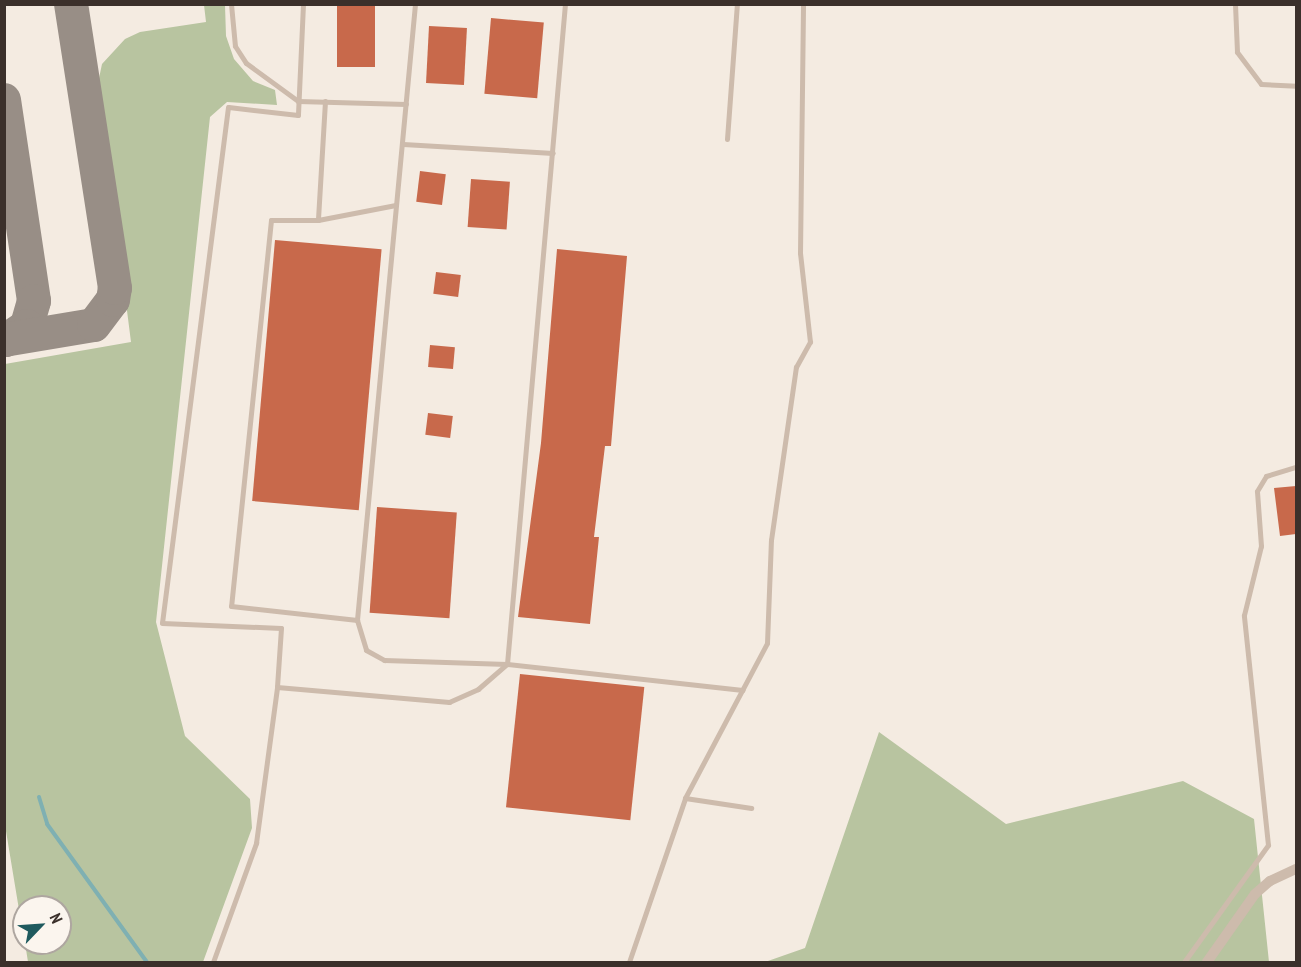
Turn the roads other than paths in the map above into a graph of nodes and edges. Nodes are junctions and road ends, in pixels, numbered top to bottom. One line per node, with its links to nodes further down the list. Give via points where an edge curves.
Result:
1 (231, 4): 9 (lane, via 235,46 246,63)
2 (303, 4): 9 (lane)
3 (415, 4): 11 (lane)
4 (566, 4): 14 (lane)
5 (736, 4): 12 (lane)
6 (803, 4): 21 (lane, via 800,253 810,342 796,367 773,528 767,643)
7 (1235, 4): 8 (lane, via 1237,52 1261,84)
8 (1296, 86)
9 (298, 101): 10 (lane); 20 (lane, via 298,115 228,107 162,623 281,628)
10 (325, 101): 11 (lane); 16 (lane)
11 (406, 104): 13 (lane)
12 (727, 139)
13 (402, 144): 14 (lane); 15 (lane)
14 (553, 153): 19 (lane)
15 (396, 205): 16 (lane); 18 (lane)
16 (318, 220): 18 (lane, via 271,220 231,606)
17 (1296, 466): 27 (lane, via 1266,476 1257,491 1261,546 1244,615 1268,845)
18 (357, 620): 19 (lane, via 361,639 373,657)
19 (507, 664): 20 (lane, via 478,689 449,702); 21 (lane)
20 (277, 687): 25 (lane, via 256,843)
21 (743, 690): 22 (lane)
22 (685, 798): 23 (lane); 26 (lane)
23 (751, 808)
24 (1296, 869): 28 (street, via 1270,881 1255,894)
25 (213, 963)
26 (628, 963)
27 (1184, 963)
28 (1207, 963)

